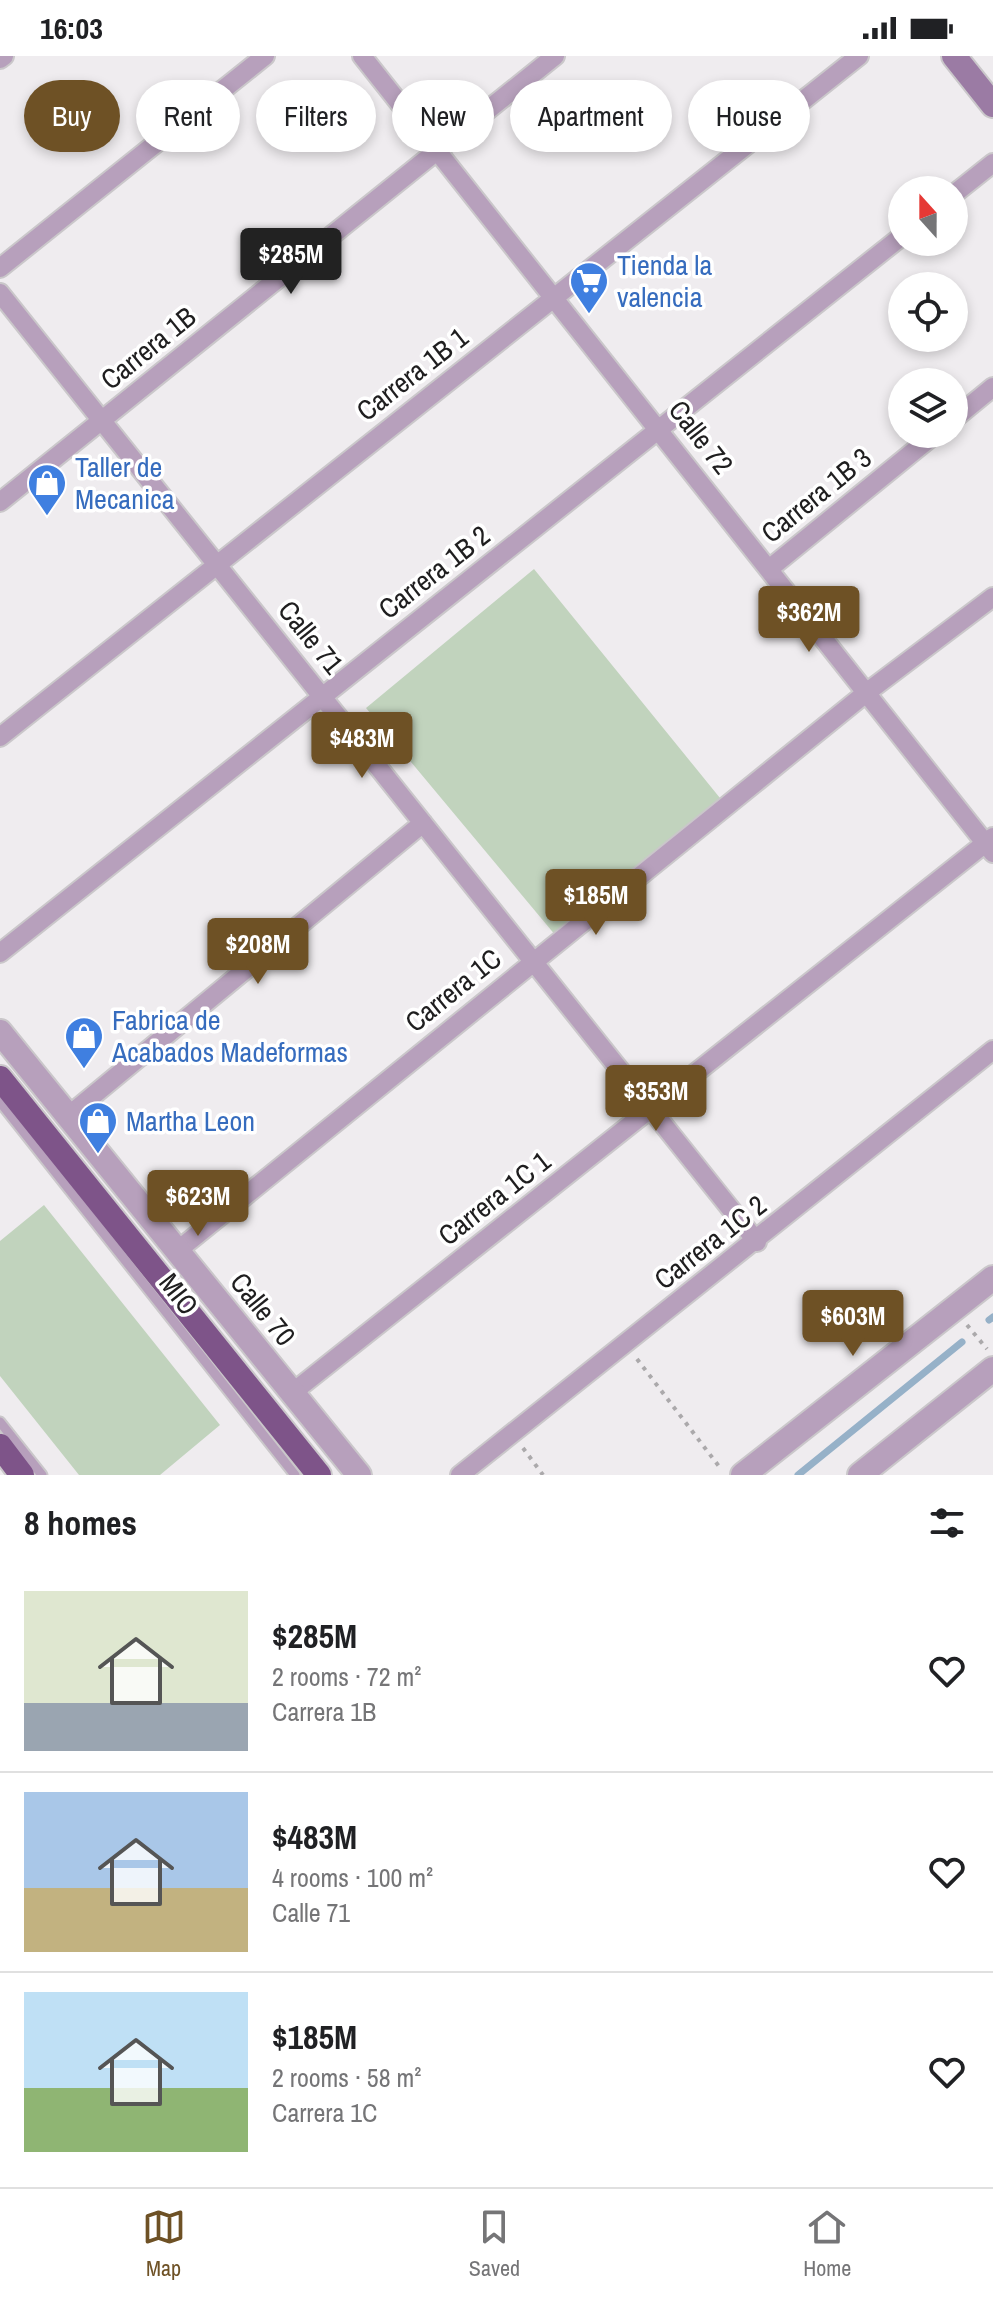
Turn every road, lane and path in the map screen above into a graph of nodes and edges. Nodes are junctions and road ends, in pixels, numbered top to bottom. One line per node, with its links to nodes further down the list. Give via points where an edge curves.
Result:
1 (265, 56): 14 (street)
2 (362, 56): 6 (street, Calle 72)
3 (555, 56): 7 (street, Carrera 1B)
4 (859, 56): 16 (street, Carrera 1B 1)
5 (954, 56): 8 (main road)
6 (392, 93)
7 (494, 105)
8 (993, 105)
9 (436, 152): 19 (street, Carrera 1B)
10 (440, 152): 16 (street, Calle 72)
11 (993, 163): 12 (street)
12 (968, 183)
13 (888, 247): 20 (street, Carrera 1B 2)
14 (0, 268)
15 (0, 293): 19 (street, Calle 71)
16 (556, 297): 20 (street, Calle 72); 23 (street, Carrera 1B 1)
17 (993, 387): 18 (street)
18 (968, 408)
19 (102, 420): 22 (street, Carrera 1B); 23 (street, Calle 71)
20 (659, 429): 24 (street, Calle 72); 27 (street, Carrera 1B 2)
21 (918, 448): 24 (street, Carrera 1B 3)
22 (0, 502)
23 (217, 565): 27 (street, Calle 71); 28 (street, Carrera 1B 1)
24 (769, 569): 26 (street, Calle 72)
25 (993, 597): 26 (street, Carrera 1C)
26 (866, 693): 30 (street, Calle 72); 32 (street, Carrera 1C)
27 (322, 697): 29 (street, Calle 71); 31 (street, Carrera 1B 2)
28 (0, 737)
29 (423, 823): 32 (street, Calle 71); 38 (street)
30 (990, 845): 37 (street, Carrera 1C 1)
31 (0, 953)
32 (534, 960): 37 (street, Calle 71); 40 (street, Carrera 1C)
33 (0, 1032): 38 (street, Calle 70)
34 (993, 1050): 39 (street, Carrera 1C 2)
35 (0, 1078): 41 (highway)
36 (0, 1102): 53 (lane, MIO)
37 (652, 1110): 39 (street, Calle 71); 47 (street, Carrera 1C 1)
38 (67, 1117): 40 (street, Calle 70)
39 (757, 1242): 44 (street, Carrera 1C 2)
40 (177, 1251): 41 (street); 47 (street, Calle 70)
41 (154, 1270): 54 (highway)
42 (993, 1278): 59 (street)
43 (961, 1318): 45 (path)
44 (625, 1344): 49 (street, Carrera 1C 2); 58 (path)
45 (983, 1345)
46 (990, 1376): 60 (street)
47 (292, 1393): 55 (street, Calle 70)
48 (0, 1422): 52 (lane)
49 (511, 1433): 56 (street, Carrera 1C 2); 57 (path)
50 (0, 1446): 51 (highway)
51 (22, 1475)
52 (42, 1475)
53 (295, 1475)
54 (319, 1475)
55 (359, 1475)
56 (460, 1475)
57 (543, 1475)
58 (726, 1475)
59 (743, 1475)
60 (860, 1475)

